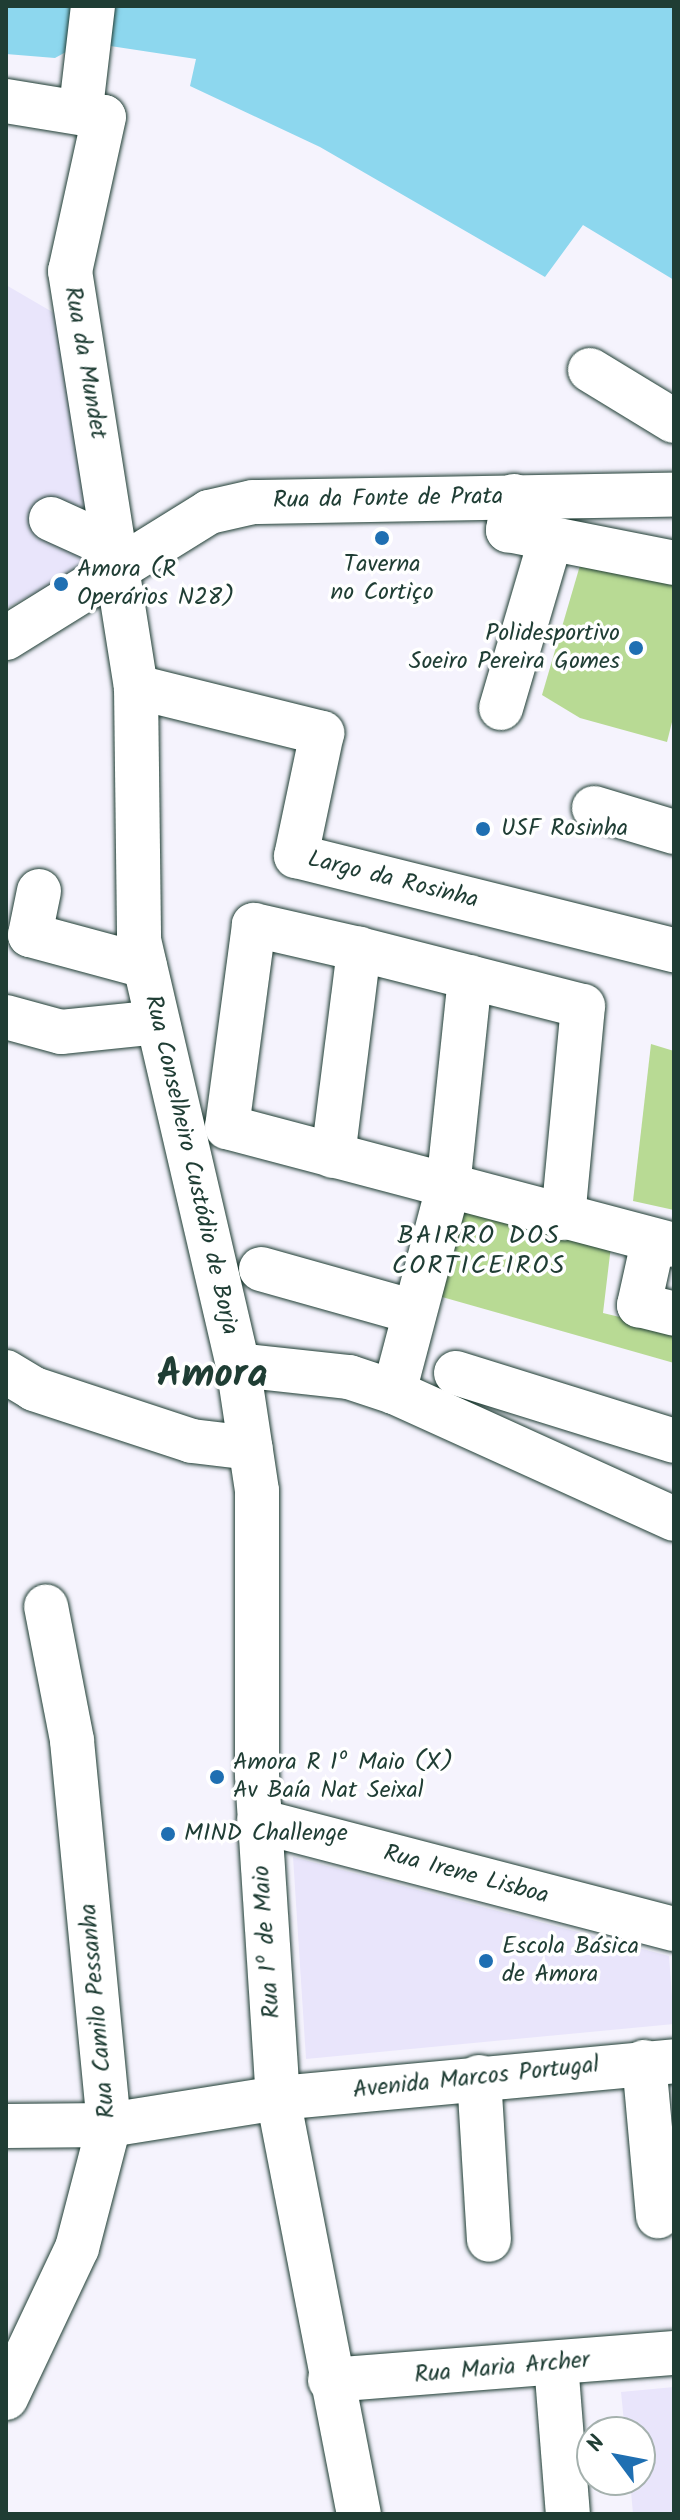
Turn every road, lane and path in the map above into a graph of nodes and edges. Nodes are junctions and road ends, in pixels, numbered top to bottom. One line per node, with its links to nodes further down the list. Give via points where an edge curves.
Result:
1 (93, 6): 3 (street)
2 (6, 101): 3 (street)
3 (81, 108): 10 (street, Rua da Mundet, via 104,117 70,271)
4 (590, 370): 5 (street)
5 (674, 421)
6 (674, 495): 7 (street, Rua da Fonte de Prata)
7 (514, 496): 9 (street, via 508,530); 10 (street, Rua da Fonte de Prata, via 253,502 209,512)
8 (51, 519): 10 (street)
9 (551, 538): 11 (street); 14 (street)
10 (118, 558): 12 (street, Rua da Fonte de Prata); 13 (street, Rua Conselheiro Custódio de Borja)
11 (674, 563)
12 (6, 638)
13 (136, 687): 19 (street, Largo da Rosinha, via 322,733 296,856); 20 (street, Rua Conselheiro Custódio de Borja)
14 (501, 708)
15 (594, 808): 16 (street)
16 (674, 832)
17 (39, 891): 20 (street, Rua Conselheiro Custódio de Borja, via 30,935)
18 (359, 949): 21 (street); 24 (street); 24 (street, via 254,925 243,998 227,1127)
19 (674, 950)
20 (145, 966): 23 (street, Rua Conselheiro Custódio de Borja)
21 (470, 977): 25 (street); 26 (street, via 583,1006)
22 (6, 1017): 23 (street, via 61,1032)
23 (157, 1022): 31 (street, Rua Conselheiro Custódio de Borja)
24 (333, 1156): 25 (street)
25 (448, 1187): 26 (street); 29 (street)
26 (563, 1218): 27 (street)
27 (663, 1244): 30 (street, via 639,1305)
28 (261, 1269): 29 (street)
29 (414, 1312): 34 (street)
30 (674, 1314)
31 (238, 1365): 34 (street, via 349,1377); 37 (street, Rua 1º de Maio)
32 (6, 1372): 37 (street, via 34,1389 192,1441)
33 (456, 1373): 35 (street)
34 (394, 1392): 38 (street)
35 (586, 1414): 36 (street); 38 (street)
36 (674, 1441)
37 (251, 1448): 41 (street, Rua 1º de Maio, via 261,1538)
38 (571, 1471): 39 (street)
39 (674, 1519)
40 (46, 1606): 46 (street, Rua Camilo Pessanha, via 72,1740)
41 (259, 1821): 42 (street, Rua Irene Lisboa); 45 (street, Rua 1º de Maio)
42 (674, 1929)
43 (659, 2061): 44 (street, Avenida Marcos Portugal); 48 (street)
44 (479, 2077): 45 (street, Avenida Marcos Portugal); 49 (street)
45 (278, 2098): 46 (street, Avenida Marcos Portugal); 52 (street, Rua 1º de Maio)
46 (109, 2125): 47 (street, Avenida Marcos Portugal); 53 (street, Rua Camilo Pessanha, via 77,2248)
47 (10, 2130)
48 (658, 2216)
49 (489, 2240)
50 (674, 2353): 51 (street, Rua Maria Archer)
51 (556, 2363): 52 (street, Rua Maria Archer); 55 (street)
52 (330, 2380): 54 (street, Rua 1º de Maio)
53 (6, 2398)
54 (359, 2514)
55 (568, 2514)

